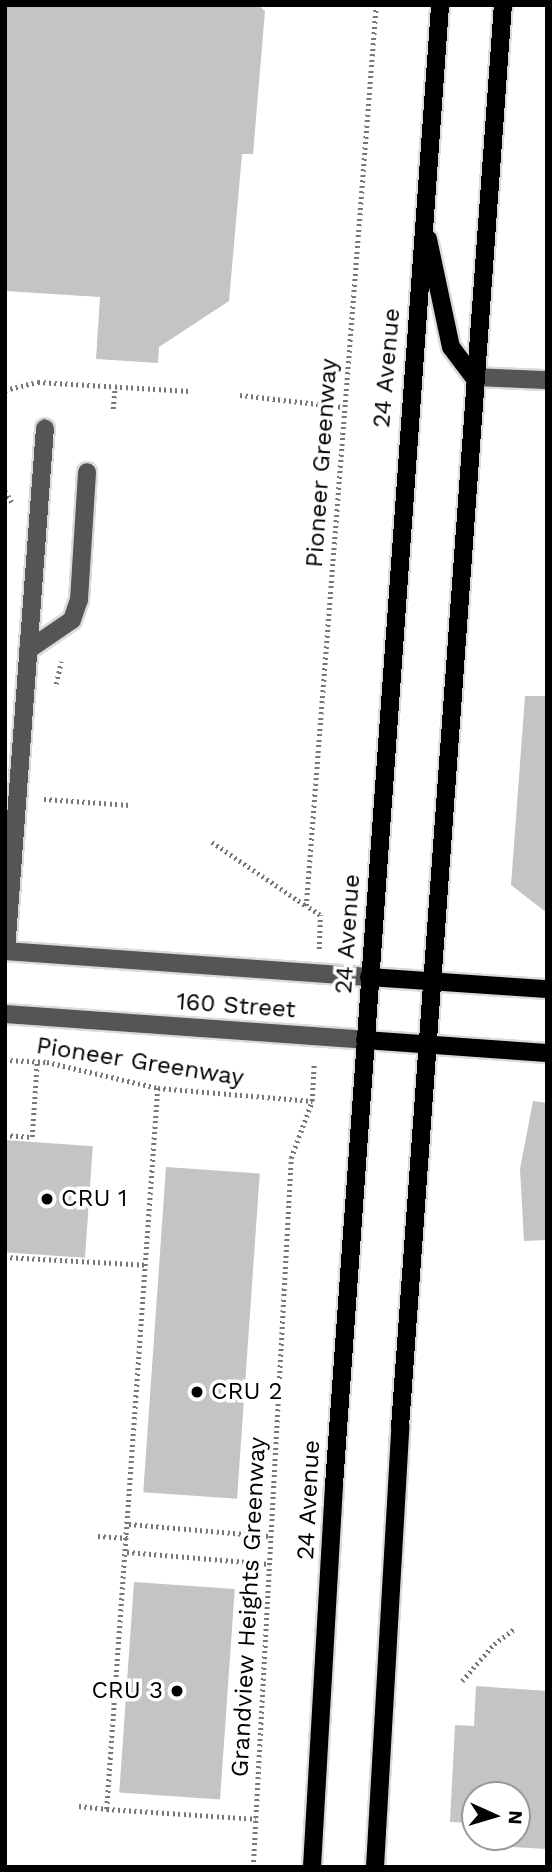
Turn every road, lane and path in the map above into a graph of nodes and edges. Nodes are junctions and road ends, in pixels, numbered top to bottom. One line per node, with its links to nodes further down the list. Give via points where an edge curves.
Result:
1 (376, 5): 11 (path, Pioneer Greenway)
2 (440, 5): 4 (main road, 24 Avenue)
3 (503, 5): 5 (main road)
4 (424, 222): 5 (main road, via 451,347); 26 (main road, 24 Avenue)
5 (474, 377): 6 (street); 27 (main road)
6 (547, 380)
7 (115, 387): 8 (path, via 38,382); 9 (path); 12 (path)
8 (5, 390)
9 (190, 391)
10 (240, 395): 11 (path)
11 (344, 407): 23 (path, Pioneer Greenway)
12 (113, 409)
13 (44, 428): 15 (street)
14 (87, 472): 15 (street, via 79,600 72,620)
15 (28, 650): 25 (street)
16 (65, 657): 17 (path, via 58,667)
17 (55, 694)
18 (45, 787): 19 (path)
19 (43, 799): 20 (path); 21 (path)
20 (130, 805)
21 (41, 811)
22 (212, 842): 23 (path)
23 (306, 906): 24 (path)
24 (320, 915)
25 (5, 951): 26 (street, 160 Street)
26 (369, 977): 27 (main road, 160 Street); 30 (main road, 24 Avenue)
27 (431, 981): 28 (main road, 160 Street); 31 (main road)
28 (547, 989)
29 (5, 1014): 30 (street, 160 Street)
30 (365, 1040): 31 (main road, 160 Street); 52 (main road, 24 Avenue)
31 (426, 1044): 32 (main road, 160 Street); 53 (main road)
32 (547, 1053)
33 (5, 1060): 34 (path, Pioneer Greenway)
34 (37, 1062): 35 (path, Pioneer Greenway); 37 (path, via 33,1137)
35 (158, 1088): 36 (path, Pioneer Greenway); 39 (path)
36 (312, 1101): 42 (path, Grandview Heights Greenway, via 291,1158)
37 (5, 1135)
38 (5, 1257): 39 (path)
39 (146, 1265): 40 (path)
40 (129, 1524): 42 (path); 43 (path)
41 (98, 1536): 43 (path)
42 (271, 1536): 45 (path, Grandview Heights Greenway)
43 (128, 1538): 44 (path)
44 (127, 1552): 45 (path); 49 (path)
45 (268, 1564): 50 (path, Grandview Heights Greenway)
46 (514, 1629): 47 (path, via 494,1644)
47 (462, 1681)
48 (79, 1806): 49 (path)
49 (107, 1809): 50 (path)
50 (256, 1819): 51 (path, Grandview Heights Greenway)
51 (253, 1867)
52 (312, 1867)
53 (375, 1867)

